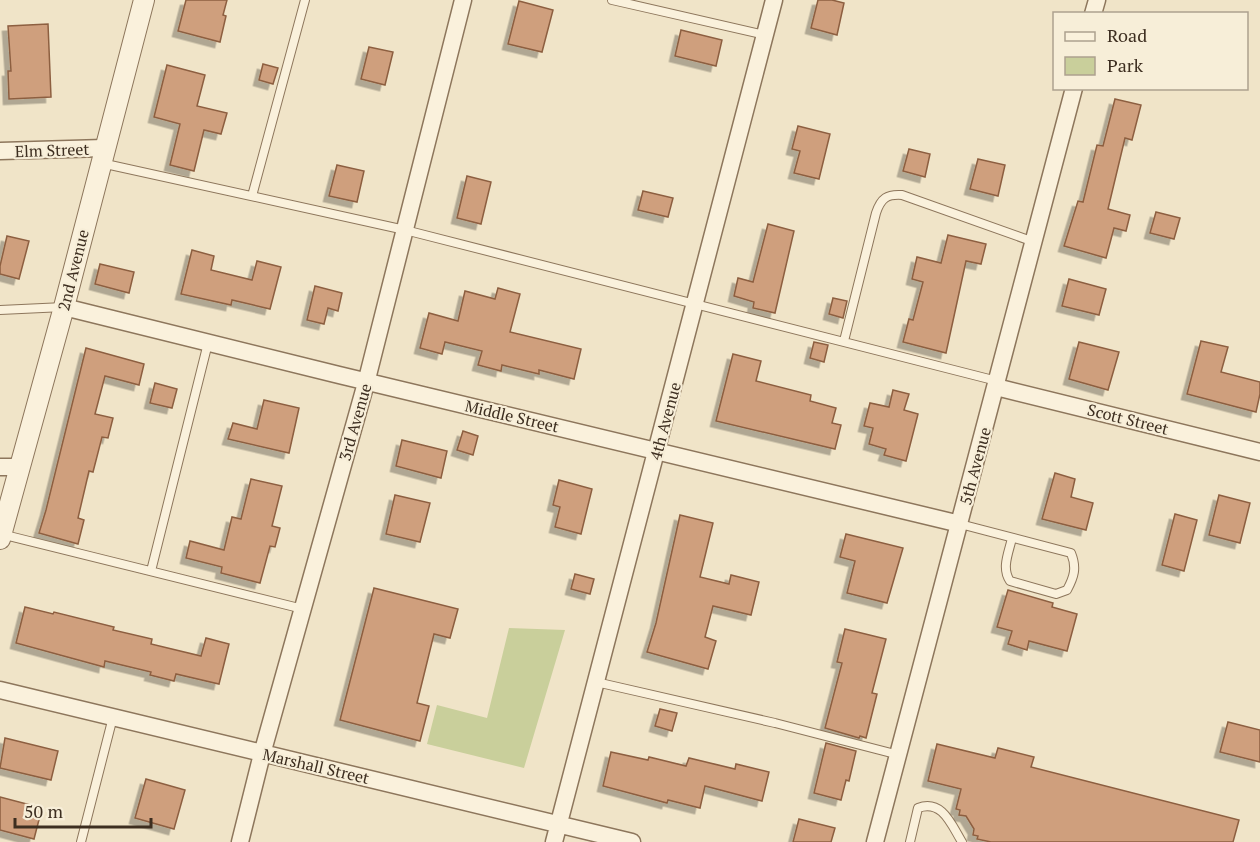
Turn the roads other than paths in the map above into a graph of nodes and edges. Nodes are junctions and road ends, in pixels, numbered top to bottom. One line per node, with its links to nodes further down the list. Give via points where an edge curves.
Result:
1 (144, 0): 9 (street, 2nd Avenue)
2 (305, 0): 10 (lane)
3 (463, 0): 11 (street, 3rd Avenue)
4 (612, 0): 6 (lane)
5 (774, 0): 6 (street, 4th Avenue)
6 (765, 35): 13 (street, 4th Avenue)
7 (1073, 90): 12 (street, 5th Avenue)
8 (0, 152): 9 (street, Elm Street)
9 (102, 156): 10 (lane); 14 (street, 2nd Avenue)
10 (252, 196): 11 (lane)
11 (405, 230): 13 (lane); 18 (street, 3rd Avenue)
12 (1034, 242): 16 (lane, via 902,195 884,197 876,213); 19 (street, 5th Avenue)
13 (695, 304): 16 (lane); 20 (street, 4th Avenue)
14 (64, 307): 15 (lane); 17 (street, Middle Street); 22 (street, 2nd Avenue)
15 (0, 310)
16 (844, 341): 19 (lane)
17 (208, 343): 18 (street, Middle Street); 26 (lane)
18 (366, 383): 20 (street, Middle Street); 27 (street, 3rd Avenue)
19 (997, 384): 21 (street, Scott Street); 23 (street, 5th Avenue)
20 (657, 451): 23 (street, Middle Street); 28 (street, 4th Avenue)
21 (1260, 452)
22 (9, 467): 24 (street, 2nd Avenue)
23 (960, 524): 25 (lane); 32 (street, 5th Avenue)
24 (1, 536): 26 (lane)
25 (1012, 538): 25 (lane, via 1071,553 1074,577 1067,590 1056,594 1010,581 1005,564)
26 (151, 571): 27 (lane)
27 (303, 609): 31 (street, 3rd Avenue)
28 (596, 682): 32 (lane); 33 (street, 4th Avenue)
29 (0, 690): 30 (street, Marshall Street)
30 (113, 717): 31 (street, Marshall Street); 34 (lane)
31 (262, 753): 33 (street, Marshall Street); 35 (street, 3rd Avenue)
32 (899, 754): 38 (street, 5th Avenue)
33 (559, 824): 36 (street, 4th Avenue); 37 (street, Marshall Street)
34 (81, 842)
35 (240, 842)
36 (554, 842)
37 (632, 842)
38 (875, 842)
39 (910, 842): 40 (lane, via 918,808 926,805 943,811)
40 (962, 842)

